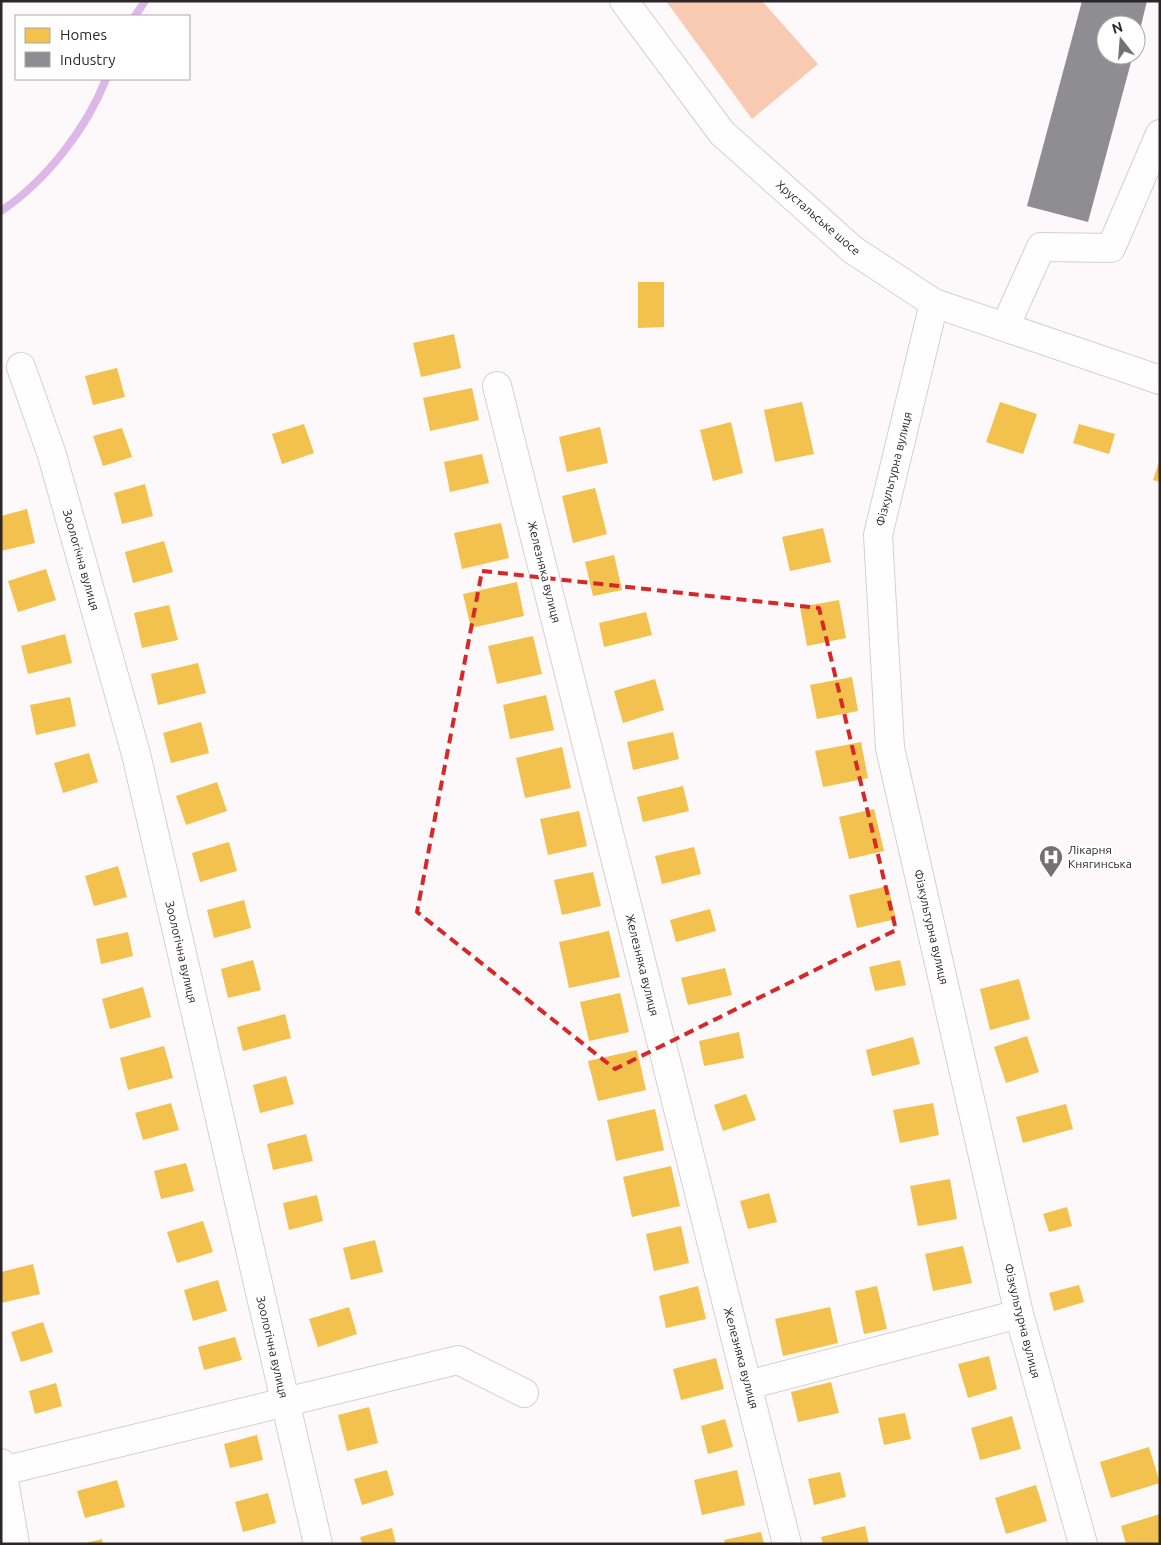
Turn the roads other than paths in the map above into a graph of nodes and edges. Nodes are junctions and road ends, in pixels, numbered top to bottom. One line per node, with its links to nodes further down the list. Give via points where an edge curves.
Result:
1 (624, 1): 3 (street, Хрустальське шосе, via 722,133 853,250)
2 (1160, 134): 4 (street, via 1110,248 1041,248)
3 (934, 303): 4 (street, Хрустальське шосе); 8 (street, Фізкультурна вулиця, via 878,535 890,748)
4 (1005, 327): 6 (street, Хрустальське шосе)
5 (22, 366): 11 (street, Зоологічна вулиця, via 52,455 136,754)
6 (1160, 380)
7 (498, 386): 9 (street, Железняка вулиця)
8 (1019, 1314): 9 (street); 16 (street, Фізкультурна вулиця)
9 (748, 1385): 15 (street, Железняка вулиця)
10 (524, 1392): 11 (street, via 458,1360)
11 (284, 1401): 12 (street); 14 (street, Зоологічна вулиця)
12 (2, 1467): 13 (street)
13 (15, 1544)
14 (318, 1544)
15 (787, 1544)
16 (1083, 1544)

